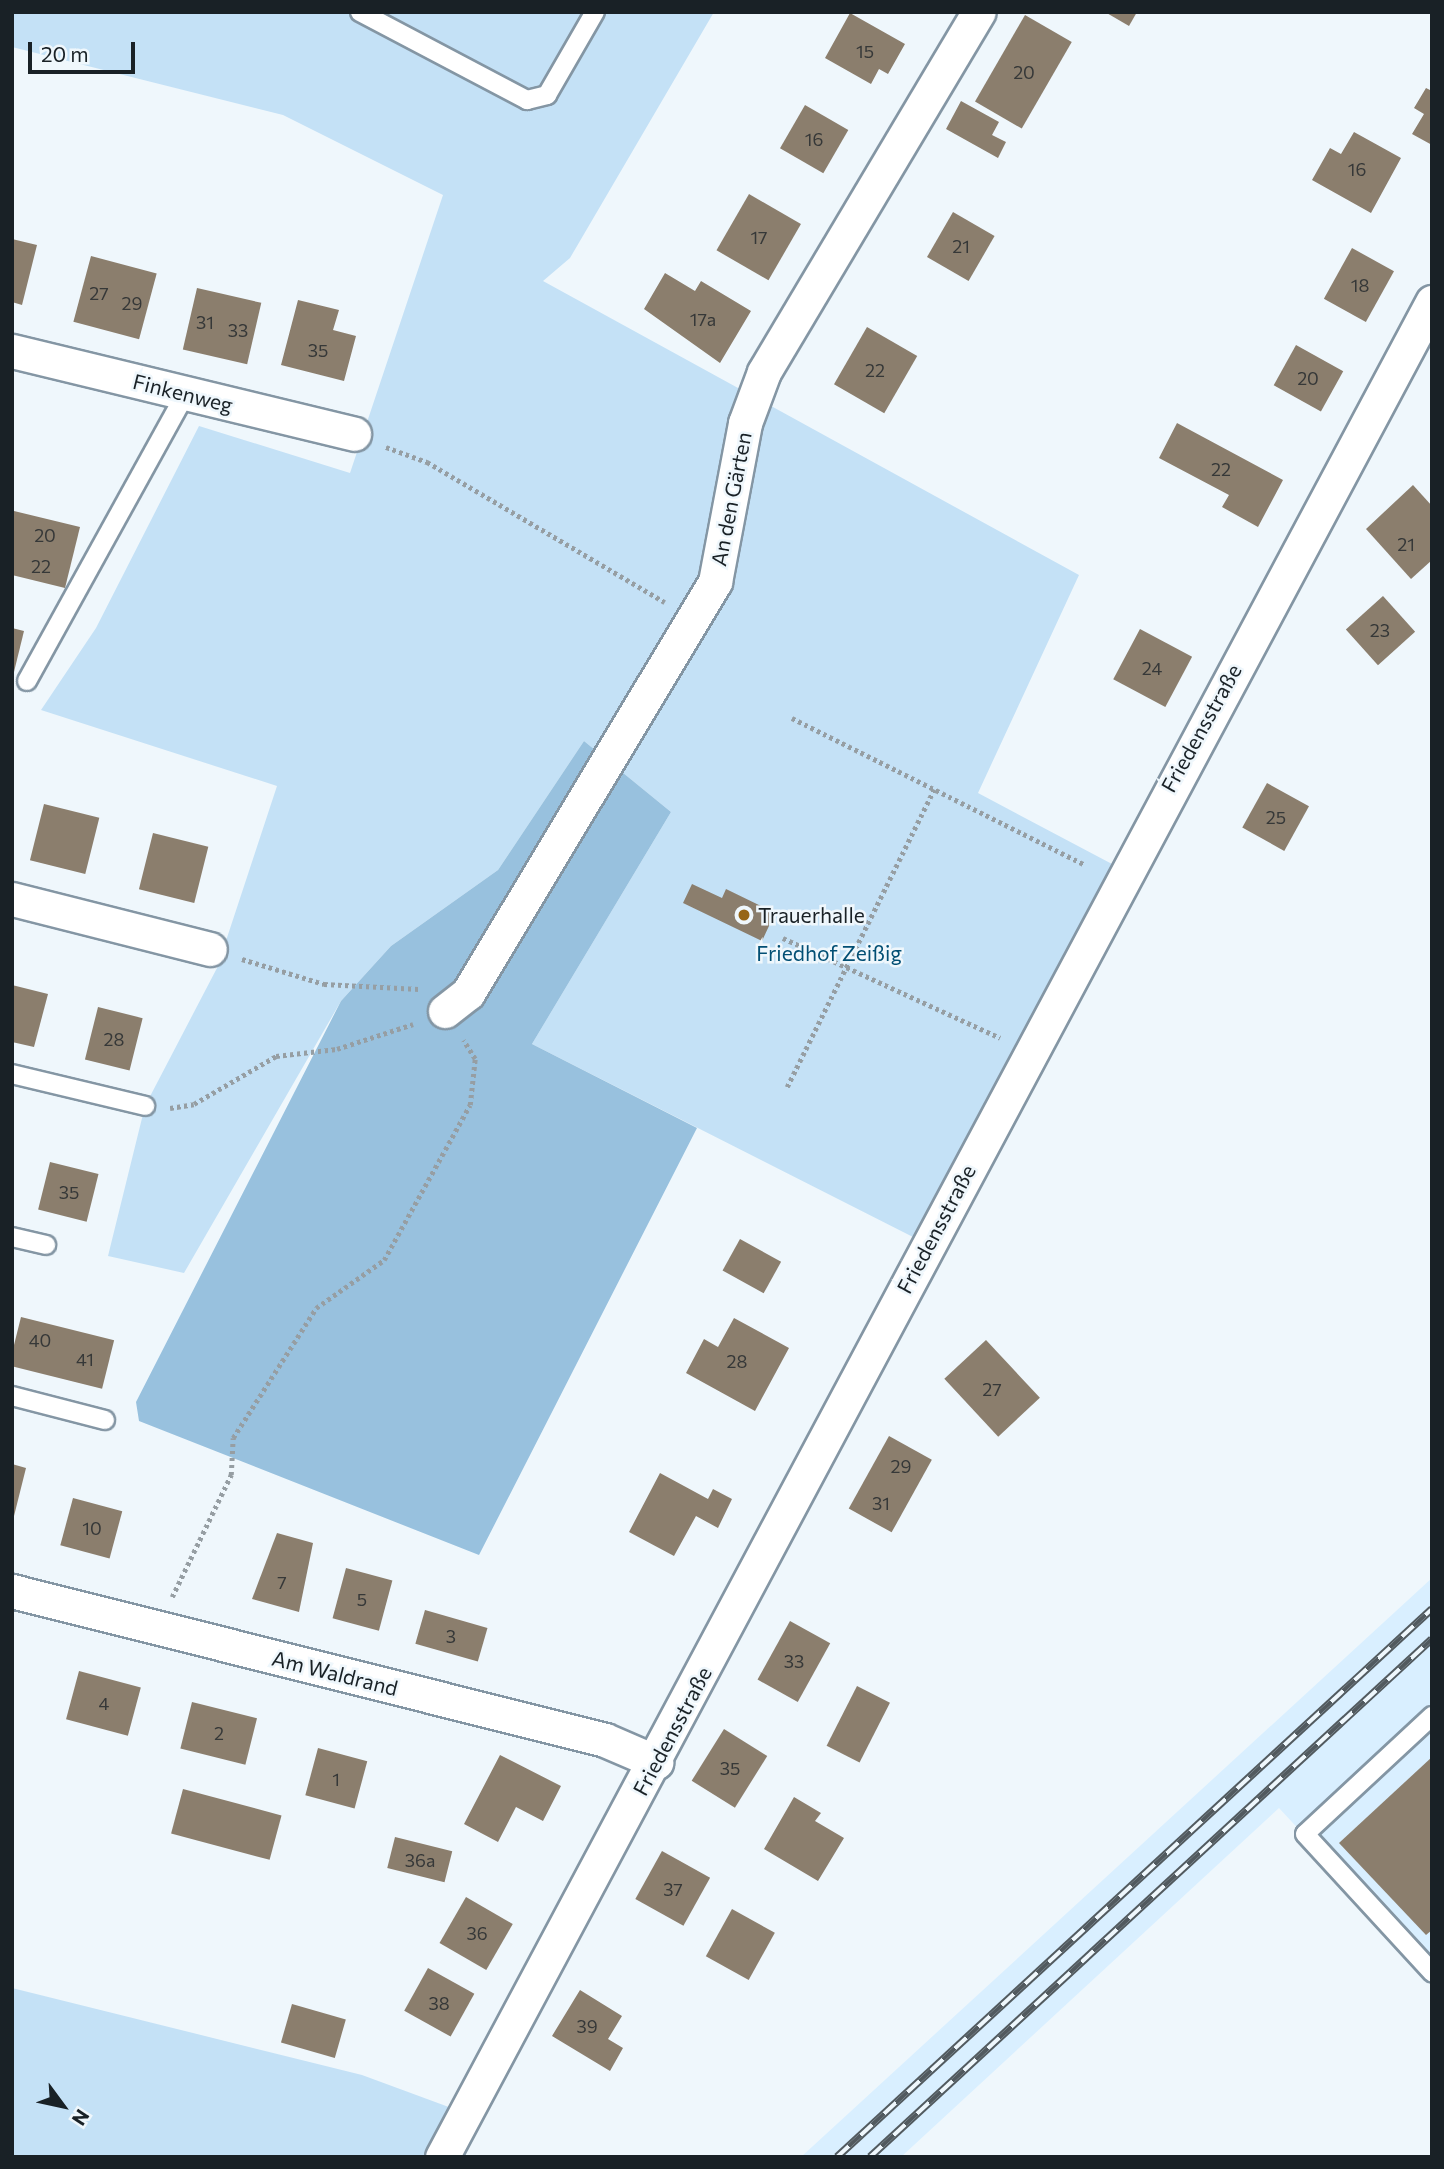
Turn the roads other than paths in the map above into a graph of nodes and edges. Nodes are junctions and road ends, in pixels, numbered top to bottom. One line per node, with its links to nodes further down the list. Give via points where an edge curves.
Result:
1 (360, 12): 2 (lane, via 527,100 547,95)
2 (594, 12)
3 (979, 12): 11 (street, An den Gärten, via 764,372 745,423 715,582)
4 (1432, 302): 20 (street, Friedensstraße, via 1029,1051)
5 (12, 351): 6 (street, Finkenweg)
6 (186, 393): 7 (street, Finkenweg); 8 (lane)
7 (354, 434)
8 (27, 681)
9 (12, 899): 10 (street)
10 (210, 949)
11 (457, 1002)
12 (12, 1074): 13 (lane)
13 (145, 1106)
14 (12, 1237): 15 (lane)
15 (46, 1245)
16 (12, 1396): 17 (lane)
17 (106, 1420)
18 (12, 1591): 20 (street, Am Waldrand, via 605,1740)
19 (1432, 1716): 21 (lane, via 1305,1834)
20 (656, 1762): 22 (street, Friedensstraße)
21 (1432, 1972)
22 (442, 2157)

